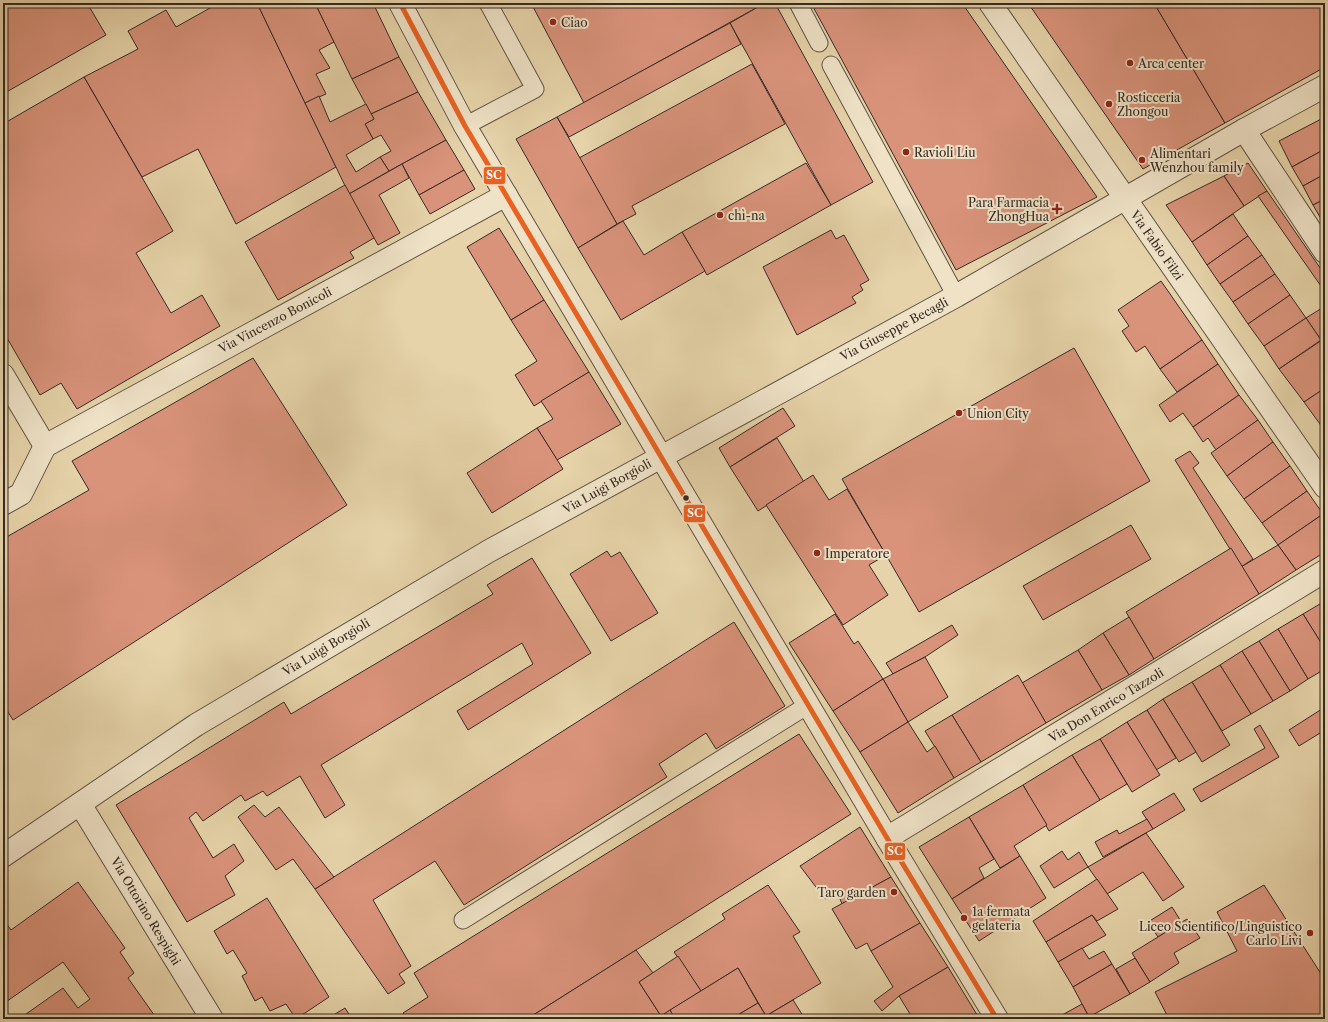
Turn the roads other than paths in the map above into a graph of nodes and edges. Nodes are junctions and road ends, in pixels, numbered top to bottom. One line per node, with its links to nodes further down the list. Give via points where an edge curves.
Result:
1 (400, 3): 8 (street)
2 (488, 3): 8 (lane, via 534,89)
3 (798, 3): 5 (lane)
4 (990, 3): 11 (street, Via Fabio Filzi)
5 (819, 43)
6 (831, 65): 13 (lane)
7 (1325, 86): 9 (street, Via Giuseppe Becagli)
8 (465, 126): 10 (street)
9 (1244, 130): 11 (street, Via Giuseppe Becagli); 12 (street)
10 (506, 195): 15 (street, Via Vincenzo Bonicoli); 16 (street)
11 (1125, 199): 13 (street, Via Giuseppe Becagli); 17 (street, Via Fabio Filzi)
12 (1325, 252)
13 (956, 296): 16 (street, Via Giuseppe Becagli)
14 (3, 375): 15 (street)
15 (45, 446): 18 (street, via 21,494)
16 (661, 456): 20 (street); 21 (street, Via Luigi Borgioli, via 489,551 196,725)
17 (1325, 488)
18 (3, 504)
19 (1325, 571): 22 (street, Via Don Enrico Tazzoli)
20 (808, 705): 22 (street); 24 (lane)
21 (80, 804): 23 (street, Via Luigi Borgioli); 25 (street, Via Ottorino Respighi)
22 (887, 838): 26 (street)
23 (3, 856)
24 (463, 920)
25 (212, 1019)
26 (997, 1019)

